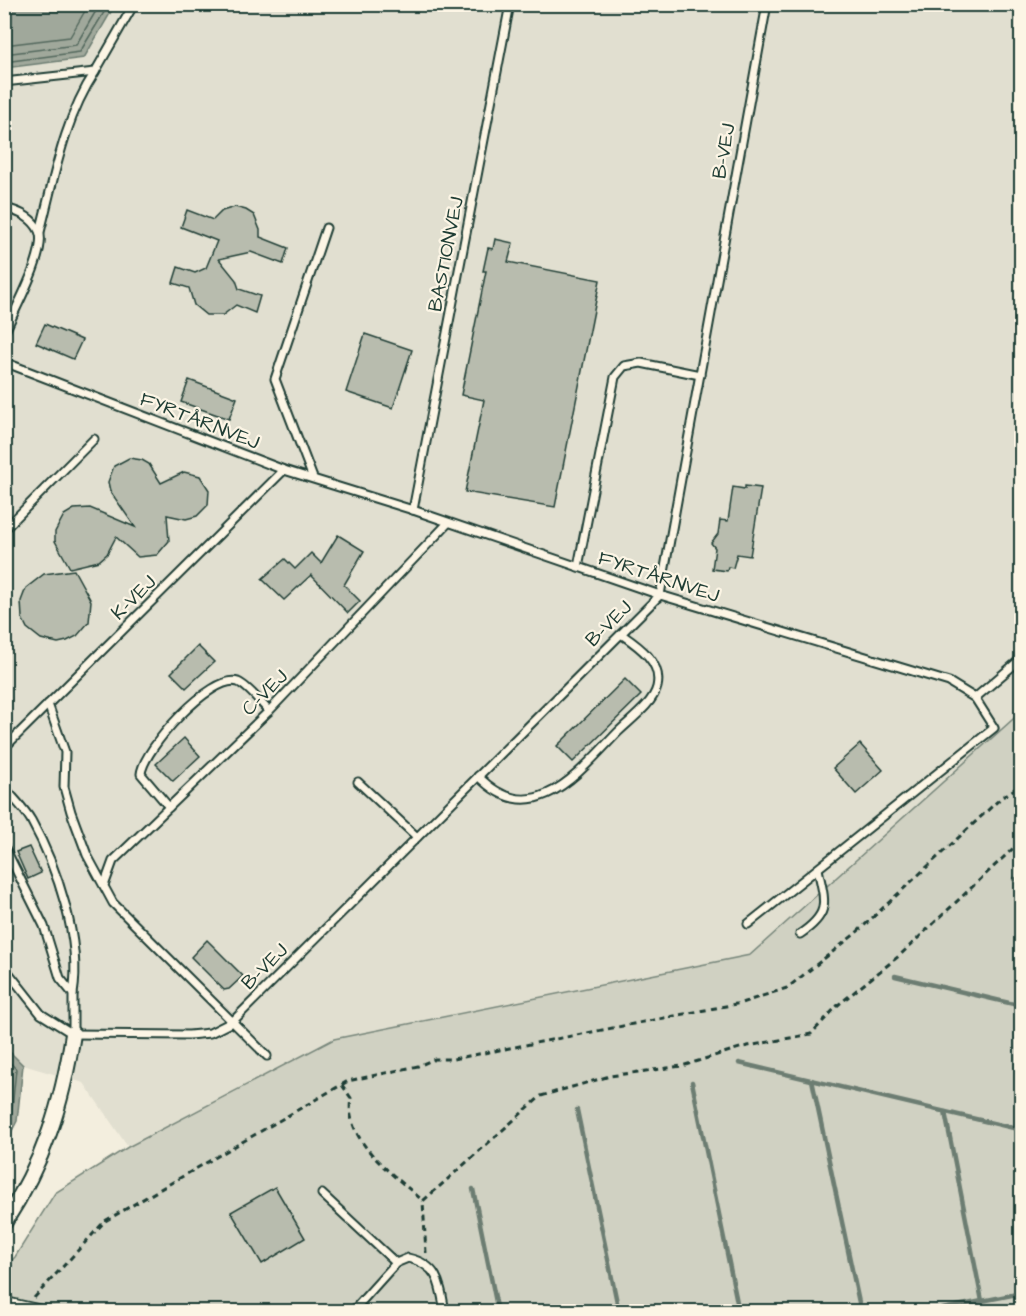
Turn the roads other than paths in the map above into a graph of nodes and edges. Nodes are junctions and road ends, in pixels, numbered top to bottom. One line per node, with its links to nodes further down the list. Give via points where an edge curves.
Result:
1 (134, 4): 4 (lane)
2 (510, 4): 15 (lane, BASTIONVEJ)
3 (767, 4): 11 (lane, B-VEJ)
4 (95, 72): 5 (lane); 8 (lane, via 81,92)
5 (4, 82)
6 (4, 208): 8 (lane, via 27,217)
7 (326, 228): 14 (lane, via 275,379)
8 (40, 232): 9 (lane, via 40,250)
9 (4, 334)
10 (4, 362): 13 (lane, FYRTÅRNVEJ)
11 (700, 375): 18 (lane, via 641,363 624,366 615,377); 19 (lane, B-VEJ)
12 (94, 439): 17 (lane)
13 (284, 470): 14 (lane, FYRTÅRNVEJ); 23 (lane, K-VEJ)
14 (313, 478): 15 (lane, FYRTÅRNVEJ)
15 (413, 510): 16 (lane, FYRTÅRNVEJ)
16 (448, 523): 18 (lane, FYRTÅRNVEJ); 24 (lane, C-VEJ)
17 (4, 530)
18 (578, 567): 19 (lane, FYRTÅRNVEJ)
19 (660, 595): 20 (lane, B-VEJ); 22 (lane, FYRTÅRNVEJ, via 949,682)
20 (621, 634): 26 (lane, B-VEJ); 26 (lane, via 648,654 657,686 650,700 597,754 557,790 542,798 518,800 498,794)
21 (1022, 658): 22 (lane)
22 (975, 698): 32 (lane, FYRTÅRNVEJ, via 994,728)
23 (48, 704): 25 (lane, K-VEJ); 33 (lane, via 65,752 64,787 69,805 87,855)
24 (269, 711): 29 (lane, C-VEJ); 29 (lane, via 239,682 225,681 205,694 146,757 141,774)
25 (4, 748)
26 (478, 776): 30 (lane, B-VEJ)
27 (358, 782): 30 (lane)
28 (4, 787): 37 (lane, via 30,818 57,880 76,975)
29 (169, 807): 33 (lane, C-VEJ, via 113,861)
30 (417, 837): 38 (lane, B-VEJ)
31 (4, 846): 37 (lane, via 44,926 60,978)
32 (818, 869): 34 (lane, FYRTÅRNVEJ); 35 (lane, via 825,900 818,921)
33 (105, 883): 38 (lane, via 113,903)
34 (748, 924)
35 (800, 934)
36 (4, 967): 39 (lane, via 41,1014)
37 (73, 994): 39 (lane)
38 (232, 1022): 39 (lane, via 199,1034); 40 (lane)
39 (73, 1034): 42 (street, via 66,1082 51,1134 29,1184)
40 (267, 1056)
41 (322, 1194): 43 (lane)
42 (4, 1223)
43 (396, 1263): 46 (lane); 47 (lane, via 408,1257 426,1263 435,1274)
44 (4, 1300): 45 (lane)
45 (53, 1311)
46 (352, 1311)
47 (445, 1311)

